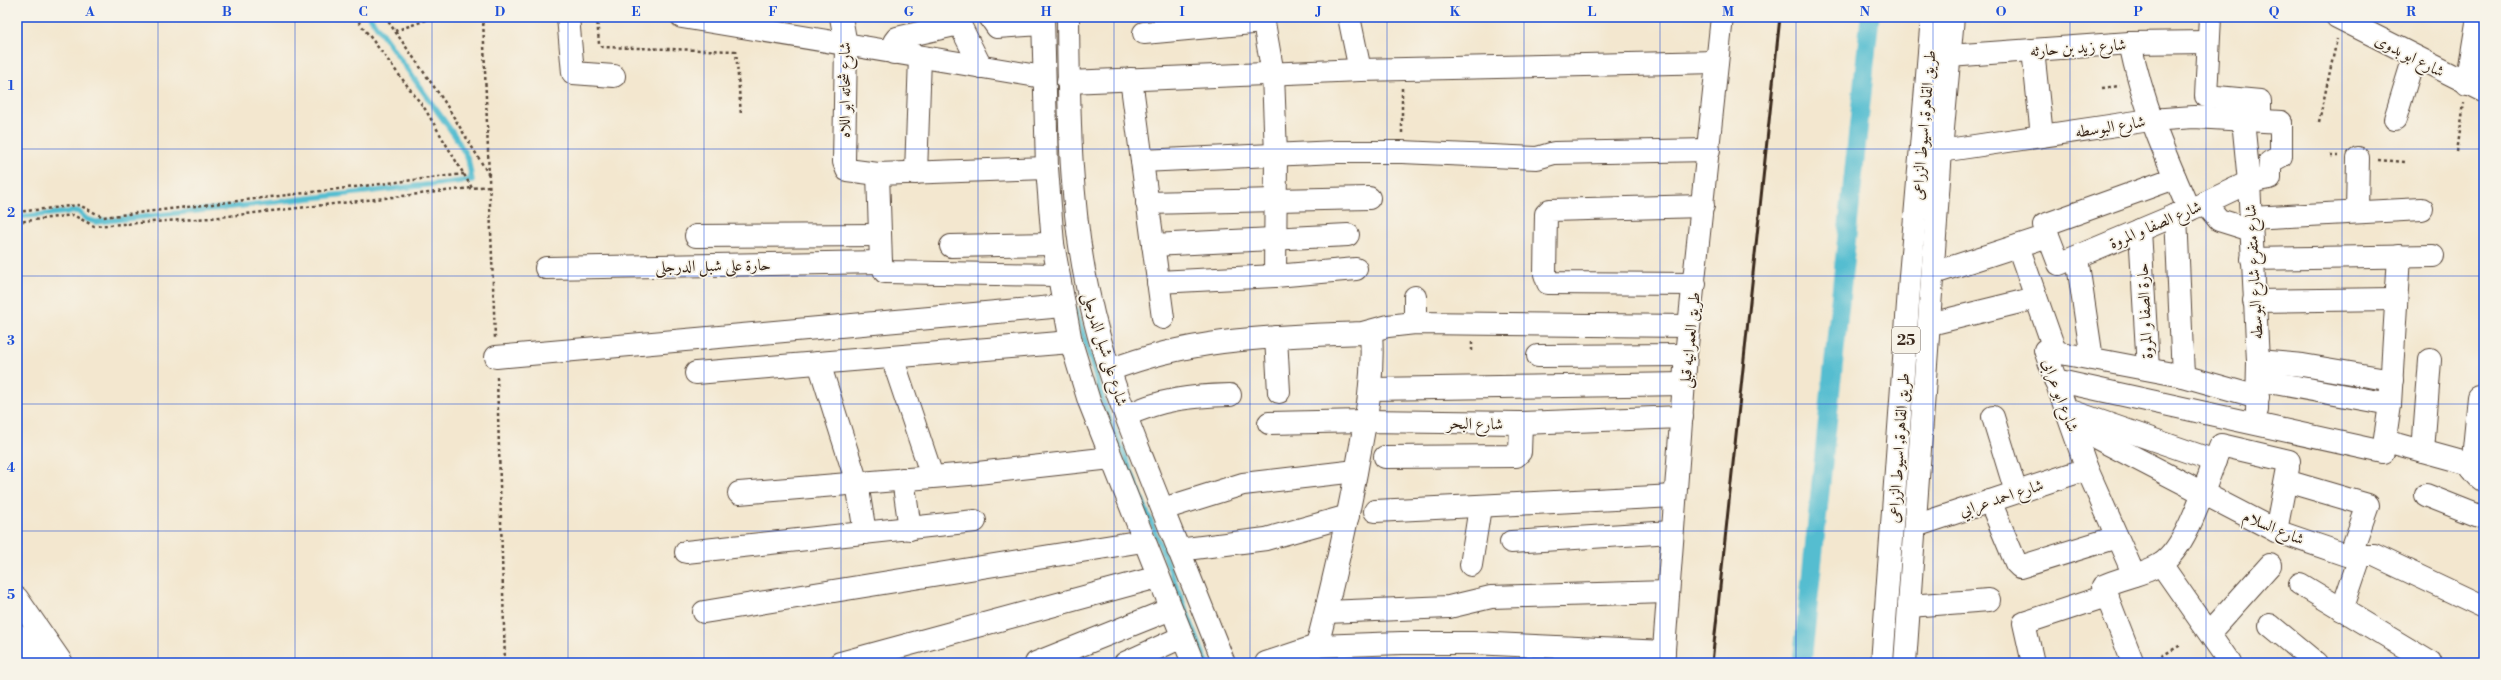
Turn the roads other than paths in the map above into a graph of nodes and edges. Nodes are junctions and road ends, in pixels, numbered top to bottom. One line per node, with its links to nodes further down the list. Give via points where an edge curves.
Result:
1 (568, 17): 32 (main road, via 573,73)
2 (682, 17): 16 (main road)
3 (841, 17): 22 (main road, شارع شحاته ابو اللاه)
4 (990, 17): 14 (main road, via 997,27)
5 (1068, 17): 35 (main road, شارع على شبل الدرجلى)
6 (1349, 17): 30 (main road)
7 (1722, 17): 28 (main road, طريق العمرانيه قبلى)
8 (1932, 17): 140 (main road, طريق القاهرة, اسيوط الزراعى / 25)
9 (1953, 17): 25 (main road, طريق القاهرة, اسيوط الزراعى / 25)
10 (2210, 17): 20 (main road)
11 (2478, 17): 36 (main road)
12 (1263, 19): 19 (main road); 31 (main road)
13 (957, 20): 24 (main road, via 897,38 894,42); 29 (main road)
14 (1043, 20): 33 (main road, شارع على شبل الدرجلى)
15 (2346, 20): 27 (main road, شارع ابو بدوى)
16 (724, 22): 17 (main road)
17 (760, 24): 18 (main road)
18 (797, 27): 22 (main road)
19 (1144, 33)
20 (2208, 42): 21 (main road, شارع زيد بن حارثه); 39 (main road, via 2206,96 2260,101)
21 (2130, 43): 23 (main road, شارع زيد بن حارثه); 38 (main road, via 2138,83)
22 (846, 45): 24 (main road); 48 (main road, شارع شحاته ابو اللاه, via 844,166 851,172)
23 (2032, 50): 25 (main road, شارع زيد بن حارثه); 40 (main road)
24 (894, 53): 26 (main road)
25 (1949, 56): 42 (main road, طريق القاهرة, اسيوط الزراعى / 25)
26 (920, 57): 29 (main road); 47 (main road)
27 (2414, 57): 36 (main road, شارع ابو بدوى); 37 (main road)
28 (1718, 62): 30 (main road); 41 (main road, طريق العمرانيه قبلى)
29 (981, 67): 33 (main road)
30 (1360, 70): 31 (main road)
31 (1273, 74): 34 (main road); 43 (main road)
32 (614, 76)
33 (1043, 77): 46 (main road, شارع على شبل الدرجلى)
34 (1131, 79): 35 (main road); 45 (main road)
35 (1068, 82): 102 (main road, شارع على شبل الدرجلى, via 1072,167 1082,262 1096,326)
36 (2476, 88)
37 (2395, 119)
38 (2150, 120): 39 (main road, شارع البوسطه, via 2194,117); 40 (main road, شارع البوسطه); 49 (main road)
39 (2261, 120): 50 (main road, شارع متفرع شارع البوسطه); 50 (main road, شارع الصفا و المروة, via 2281,156 2270,162 2270,178)
40 (2042, 136): 42 (main road, شارع البوسطه)
41 (1709, 150): 43 (main road, via 1554,153 1537,158 1402,152); 54 (main road, طريق العمرانيه قبلى)
42 (1941, 151): 76 (main road, طريق القاهرة, اسيوط الزراعى / 25)
43 (1276, 155): 45 (main road); 52 (main road)
44 (2358, 158): 57 (main road)
45 (1142, 161): 53 (main road)
46 (1047, 168): 47 (main road); 65 (main road, شارع على شبل الدرجلى)
47 (916, 173): 48 (main road)
48 (878, 174): 60 (main road)
49 (2175, 178): 55 (main road); 63 (main road, via 2045,224)
50 (2249, 182): 55 (main road, شارع الصفا و المروة); 58 (main road, شارع متفرع شارع البوسطه)
51 (1369, 198): 52 (main road)
52 (1277, 200): 53 (main road); 64 (main road)
53 (1147, 204): 66 (main road)
54 (1703, 206): 80 (main road, طريق العمرانيه قبلى); 80 (main road, via 1550,210 1546,214 1545,274 1548,284)
55 (2190, 209): 58 (main road, via 2219,220); 59 (main road, شارع الصفا و المروة); 104 (main road)
56 (2422, 209): 57 (main road)
57 (2357, 211): 58 (main road)
58 (2251, 224): 71 (main road, شارع متفرع شارع البوسطه)
59 (2140, 230): 72 (main road, شارع الصفا و المروة); 101 (main road, حارة الصفا و المروة)
60 (880, 235): 62 (main road); 74 (main road)
61 (1348, 235): 64 (main road)
62 (696, 236)
63 (2048, 236): 68 (main road); 72 (main road)
64 (1276, 237): 66 (main road); 78 (main road)
65 (1053, 244): 67 (main road); 77 (main road, شارع على شبل الدرجلى)
66 (1153, 245): 79 (main road)
67 (951, 246)
68 (2018, 246): 76 (main road); 82 (main road)
69 (2399, 256): 70 (main road); 71 (main road); 83 (main road)
70 (2433, 256)
71 (2252, 259): 84 (main road, شارع متفرع شارع البوسطه)
72 (2068, 261): 98 (main road)
73 (546, 268): 74 (main road, حارة على شبل الدرجلى)
74 (885, 268): 77 (main road, حارة على شبل الدرجلى)
75 (1356, 269): 78 (main road)
76 (1934, 273): 88 (main road, طريق القاهرة, اسيوط الزراعى / 25)
77 (1057, 275): 85 (main road, شارع على شبل الدرجلى)
78 (1275, 276): 79 (main road)
79 (1158, 282): 86 (main road)
80 (1695, 284): 89 (main road, طريق العمرانيه قبلى)
81 (1415, 297): 87 (main road)
82 (2036, 298): 88 (main road); 93 (main road)
83 (2396, 299): 84 (main road); 107 (main road)
84 (2254, 301): 105 (main road, شارع متفرع شارع البوسطه)
85 (1063, 306): 92 (main road, شارع على شبل الدرجلى); 96 (main road)
86 (1163, 318)
87 (1415, 323): 89 (main road); 90 (main road, via 1388,326)
88 (1930, 324): 141 (main road, طريق القاهرة, اسيوط الزراعى / 25)
89 (1689, 326): 94 (main road, طريق العمرانيه قبلى)
90 (1371, 332): 91 (main road); 109 (main road)
91 (1276, 337): 102 (main road, via 1197,344 1156,354); 110 (main road)
92 (1071, 342): 97 (main road); 127 (main road, شارع على شبل الدرجلى)
93 (2055, 352): 98 (main road, شارع ابو عرابى); 106 (main road, شارع ابو عرابى, via 2045,350)
94 (1686, 355): 95 (main road); 108 (main road, طريق العمرانيه قبلى)
95 (1538, 356)
96 (496, 357)
97 (892, 357): 100 (main road); 132 (main road)
98 (2092, 358): 101 (main road, شارع ابو عرابى)
99 (2430, 360): 124 (main road)
100 (819, 363): 103 (main road); 134 (main road)
101 (2148, 369): 104 (main road, شارع ابو عرابى)
102 (1110, 370): 114 (main road, شارع على شبل الدرجلى)
103 (696, 373)
104 (2183, 376): 105 (main road, شارع ابو عرابى)
105 (2258, 379): 107 (main road, via 2303,365); 113 (main road); 121 (main road, شارع متفرع شارع البوسطه)
106 (2055, 380): 117 (main road, شارع ابو عرابى); 121 (main road)
107 (2392, 380): 113 (main road)
108 (1684, 384): 109 (main road); 115 (main road, طريق العمرانيه قبلى)
109 (1371, 390): 118 (main road)
110 (1279, 392)
111 (1230, 395): 114 (main road, via 1176,398)
112 (2479, 397): 131 (main road)
113 (2390, 404): 123 (main road)
114 (1126, 416): 144 (main road, شارع على شبل الدرجلى)
115 (1682, 417): 120 (main road, شارع البحر); 139 (main road, طريق العمرانيه قبلى)
116 (1993, 417): 135 (main road)
117 (2068, 417): 125 (main road); 128 (main road, شارع ابو عرابى); 137 (main road, شارع السلام)
118 (1365, 421): 119 (main road, شارع البحر); 120 (main road, شارع البحر); 129 (main road)
119 (1269, 423)
120 (1521, 423): 126 (main road, via 1520,452 1517,456)
121 (2256, 424): 122 (main road)
122 (2295, 433): 123 (main road, via 2382,453); 130 (main road)
123 (2386, 441): 124 (main road)
124 (2423, 451): 131 (main road, via 2466,463)
125 (2218, 453): 130 (main road); 137 (main road)
126 (1385, 457)
127 (1111, 458): 132 (main road); 155 (main road, شارع على شبل الدرجلى)
128 (2087, 469): 135 (main road, شارع احمد عرابي); 154 (main road, شارع ابو عرابى)
129 (1356, 471): 144 (main road, via 1243,484); 146 (main road)
130 (2287, 471): 151 (main road); 159 (main road, via 2368,505)
131 (2478, 475)
132 (932, 476): 133 (main road)
133 (903, 479): 134 (main road); 150 (main road)
134 (857, 483): 136 (main road); 153 (main road)
135 (2016, 492): 142 (main road, شارع احمد عرابي)
136 (739, 493)
137 (2201, 493): 151 (main road, شارع السلام); 160 (main road, via 2183,540)
138 (2426, 495): 147 (main road)
139 (1675, 496): 143 (main road); 152 (main road, طريق العمرانيه قبلى)
140 (1894, 496): 141 (main road); 190 (main road, طريق القاهرة, اسيوط الزراعى / 25)
141 (1917, 498): 149 (main road, طريق القاهرة, اسيوط الزراعى / 25)
142 (1990, 501): 149 (main road, شارع احمد عرابي); 154 (main road, via 2016,564 2020,567)
143 (1480, 507): 145 (main road); 161 (main road)
144 (1163, 509): 157 (main road, شارع على شبل الدرجلى)
145 (1375, 511)
146 (1348, 516): 157 (main road, via 1266,539); 175 (main road)
147 (2484, 518)
148 (975, 521): 150 (main road)
149 (1915, 526): 170 (main road, طريق القاهرة, اسيوط الزراعى / 25)
150 (910, 529): 153 (main road)
151 (2276, 531): 159 (main road, شارع السلام)
152 (1672, 532): 156 (main road); 167 (main road, طريق العمرانيه قبلى)
153 (865, 533): 158 (main road)
154 (2117, 537): 163 (main road, شارع ابو عرابى)
155 (1143, 541): 164 (main road, شارع على شبل الدرجلى); 174 (main road)
156 (1511, 542)
157 (1178, 550): 188 (main road, شارع على شبل الدرجلى)
158 (686, 552)
159 (2356, 555): 171 (main road, شارع السلام, via 2374,555); 173 (main road)
160 (2162, 564): 163 (main road); 177 (main road)
161 (1471, 565)
162 (2270, 565): 177 (main road)
163 (2134, 575): 166 (main road)
164 (1158, 577): 172 (main road, شارع على شبل الدرجلى); 184 (main road)
165 (2300, 584): 173 (main road)
166 (2104, 591): 192 (main road, via 2024,623); 193 (main road)
167 (1668, 592): 175 (main road, via 1485,597 1449,607); 181 (main road, طريق العمرانيه قبلى)
168 (17, 598): 183 (main road)
169 (1989, 600): 170 (main road)
170 (1909, 606): 191 (main road, طريق القاهرة, اسيوط الزراعى / 25)
171 (2484, 607)
172 (1171, 610): 179 (main road, شارع على شبل الدرجلى); 185 (main road)
173 (2342, 610): 196 (main road)
174 (704, 612)
175 (1326, 612): 180 (main road)
176 (2270, 625): 195 (main road)
177 (2210, 632): 194 (main road)
178 (17, 634): 182 (main road)
179 (1182, 637): 186 (main road); 187 (main road, شارع على شبل الدرجلى)
180 (1306, 653): 181 (main road, via 1473,643); 189 (main road)
181 (1664, 658)
182 (37, 663)
183 (62, 663)
184 (840, 663)
185 (1036, 663)
186 (1125, 663)
187 (1193, 663)
188 (1224, 663)
189 (1266, 663)
190 (1882, 663)
191 (1905, 663)
192 (2033, 663)
193 (2133, 663)
194 (2230, 663)
195 (2316, 663)
196 (2431, 663)

